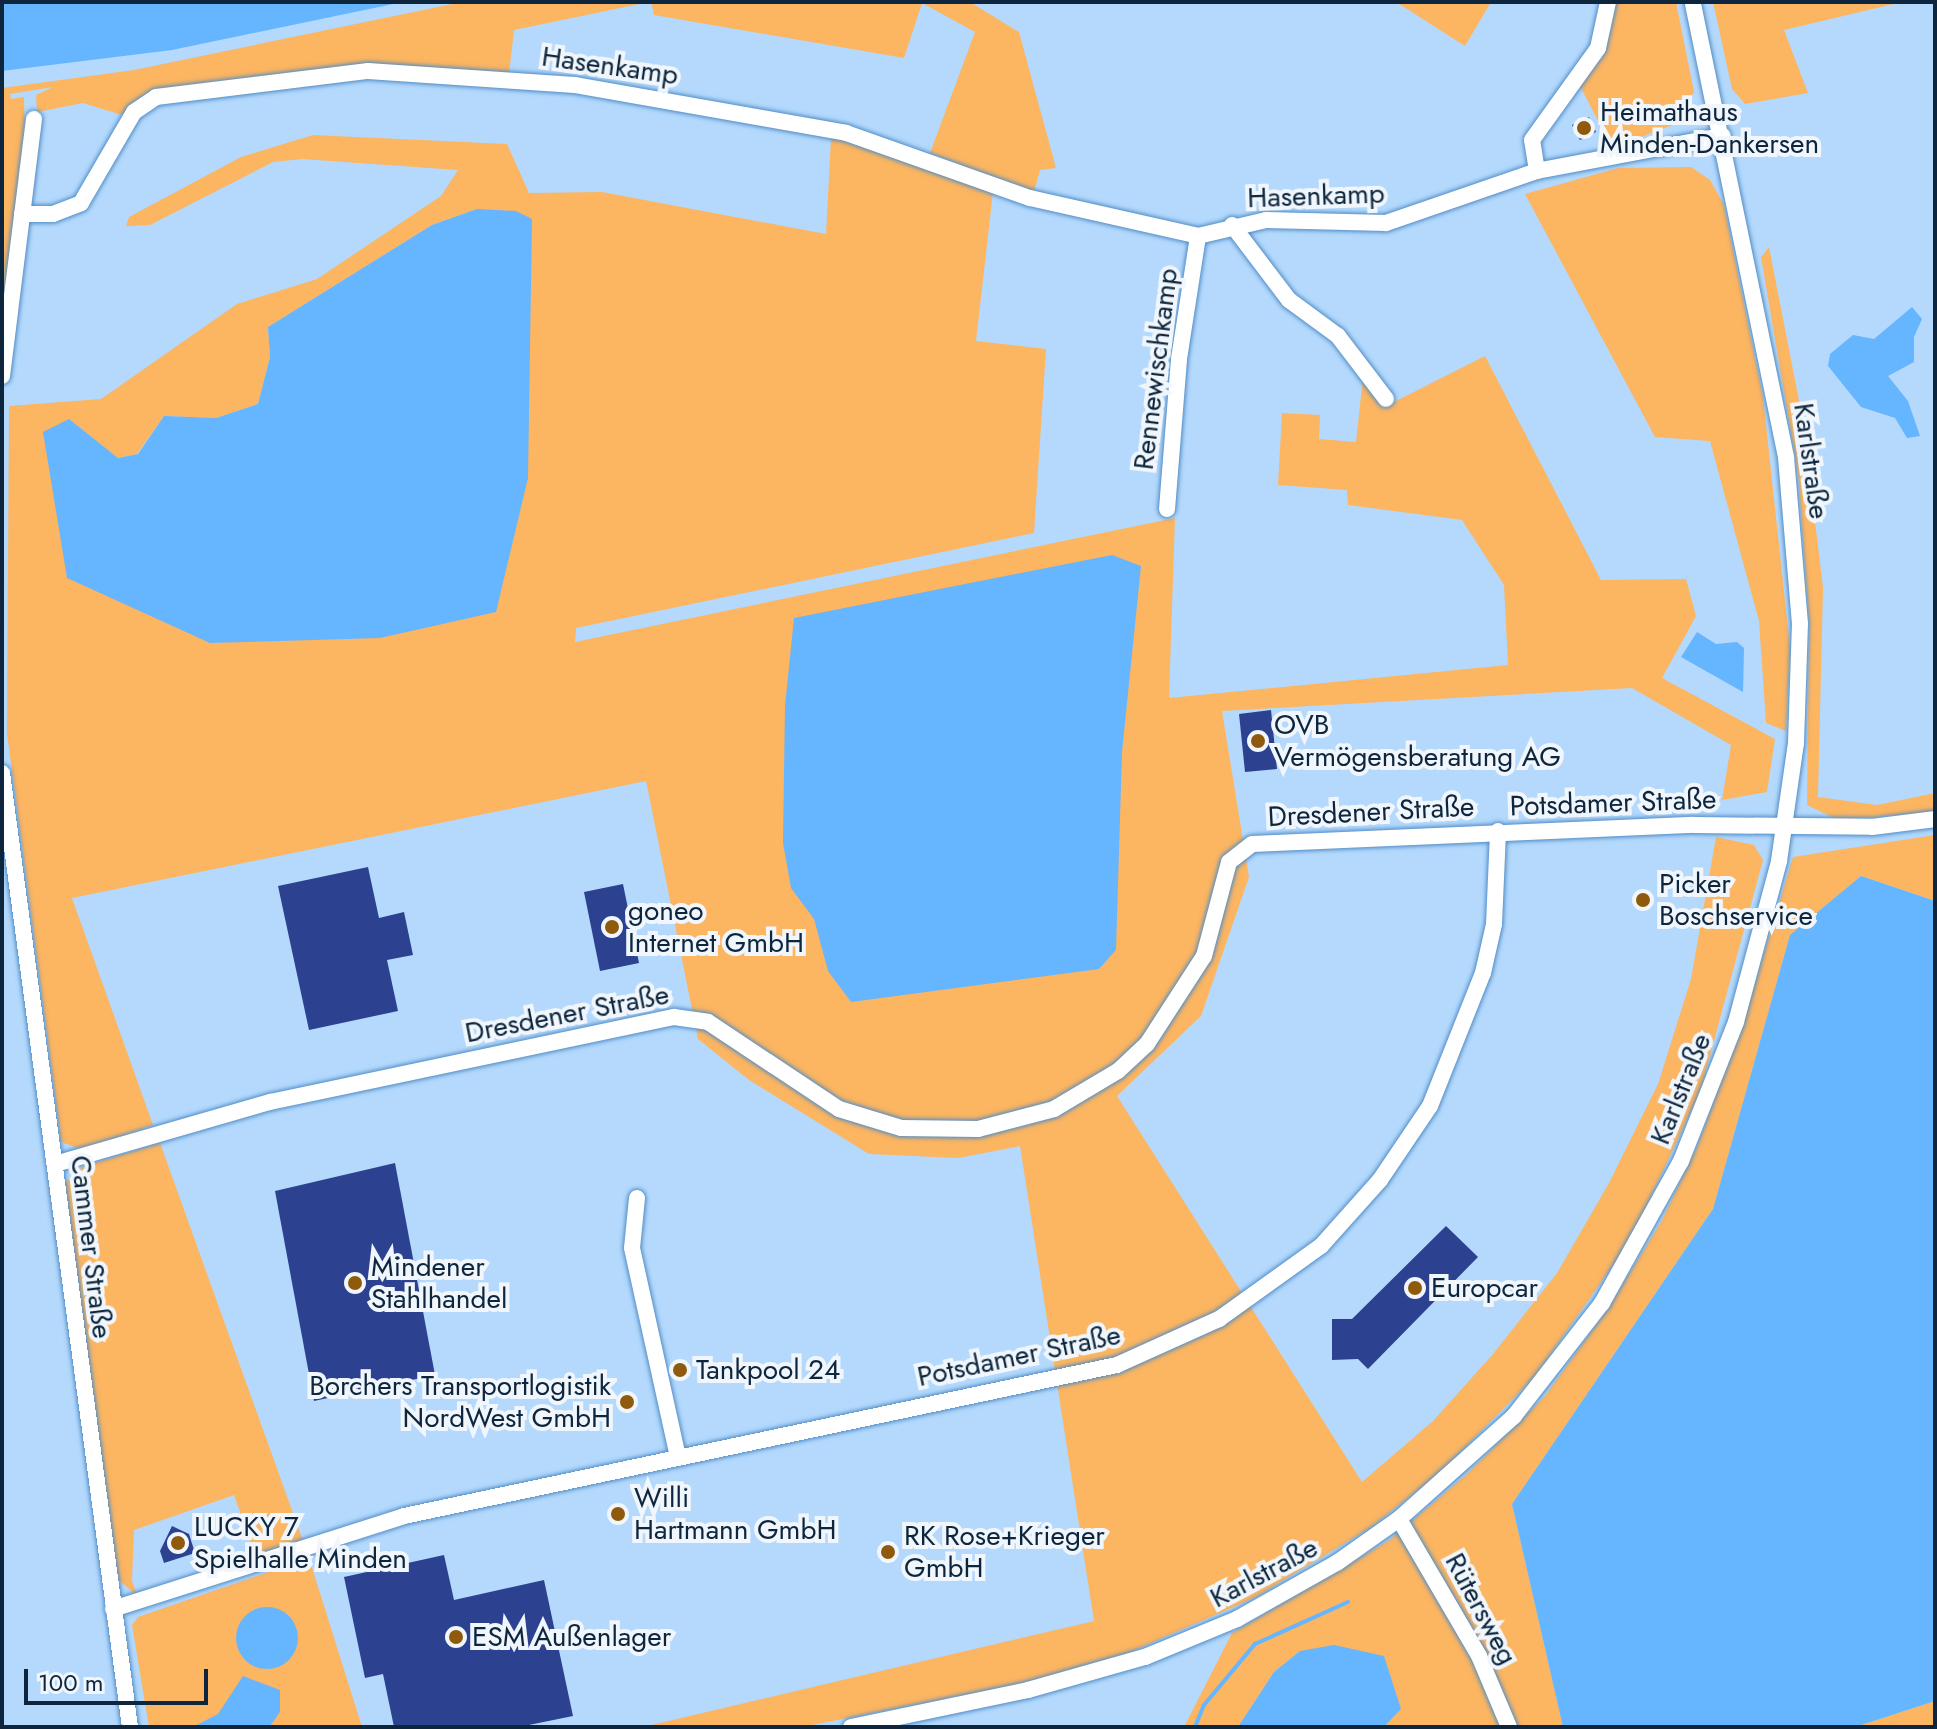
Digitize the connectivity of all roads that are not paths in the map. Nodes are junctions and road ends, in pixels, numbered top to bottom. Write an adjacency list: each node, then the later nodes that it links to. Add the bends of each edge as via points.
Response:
1 (1608, 2): 5 (street, via 1598,48 1532,140)
2 (1693, 2): 4 (street, Karlstraße)
3 (34, 119): 6 (street)
4 (1723, 136): 5 (street, Hasenkamp); 14 (street, Karlstraße, via 1786,457 1796,540 1800,624)
5 (1537, 171): 7 (street, Hasenkamp, via 1386,223 1266,220)
6 (22, 214): 8 (street, Hasenkamp, via 53,214 81,203 134,112 156,97 403,70 575,85 846,133 1030,198); 9 (street)
7 (1232, 225): 8 (street, Hasenkamp); 10 (street, Hasenkamp, via 1289,300 1338,336)
8 (1198, 236): 11 (street, Rennewischkamp, via 1179,359)
9 (2, 376)
10 (1386, 399)
11 (1167, 509)
12 (2, 773): 16 (street, Cammer Straße)
13 (1935, 819): 14 (street, Potsdamer Straße, via 1872,827)
14 (1786, 823): 15 (street, Potsdamer Straße); 19 (street, Karlstraße, via 1736,1022 1681,1161 1646,1230 1602,1303 1514,1416)
15 (1498, 831): 16 (street, Dresdener Straße, via 1275,842 1241,851 1229,862 1204,956 1169,1018 1099,1083 1054,1109 1016,1121 937,1129 866,1119 804,1090 708,1022 674,1017 270,1102); 18 (street, Potsdamer Straße, via 1494,924 1448,1071 1380,1180 1289,1272 1219,1319 1117,1365)
16 (55, 1164): 20 (street, Cammer Straße)
17 (637, 1198): 18 (street, via 632,1248)
18 (678, 1457): 20 (street, Potsdamer Straße, via 404,1516)
19 (1399, 1519): 22 (street, Karlstraße, via 1281,1596 1145,1657 1028,1690); 23 (street, Rütersweg, via 1479,1656)
20 (113, 1609): 21 (street, Cammer Straße)
21 (130, 1727)
22 (851, 1727)
23 (1509, 1727)

